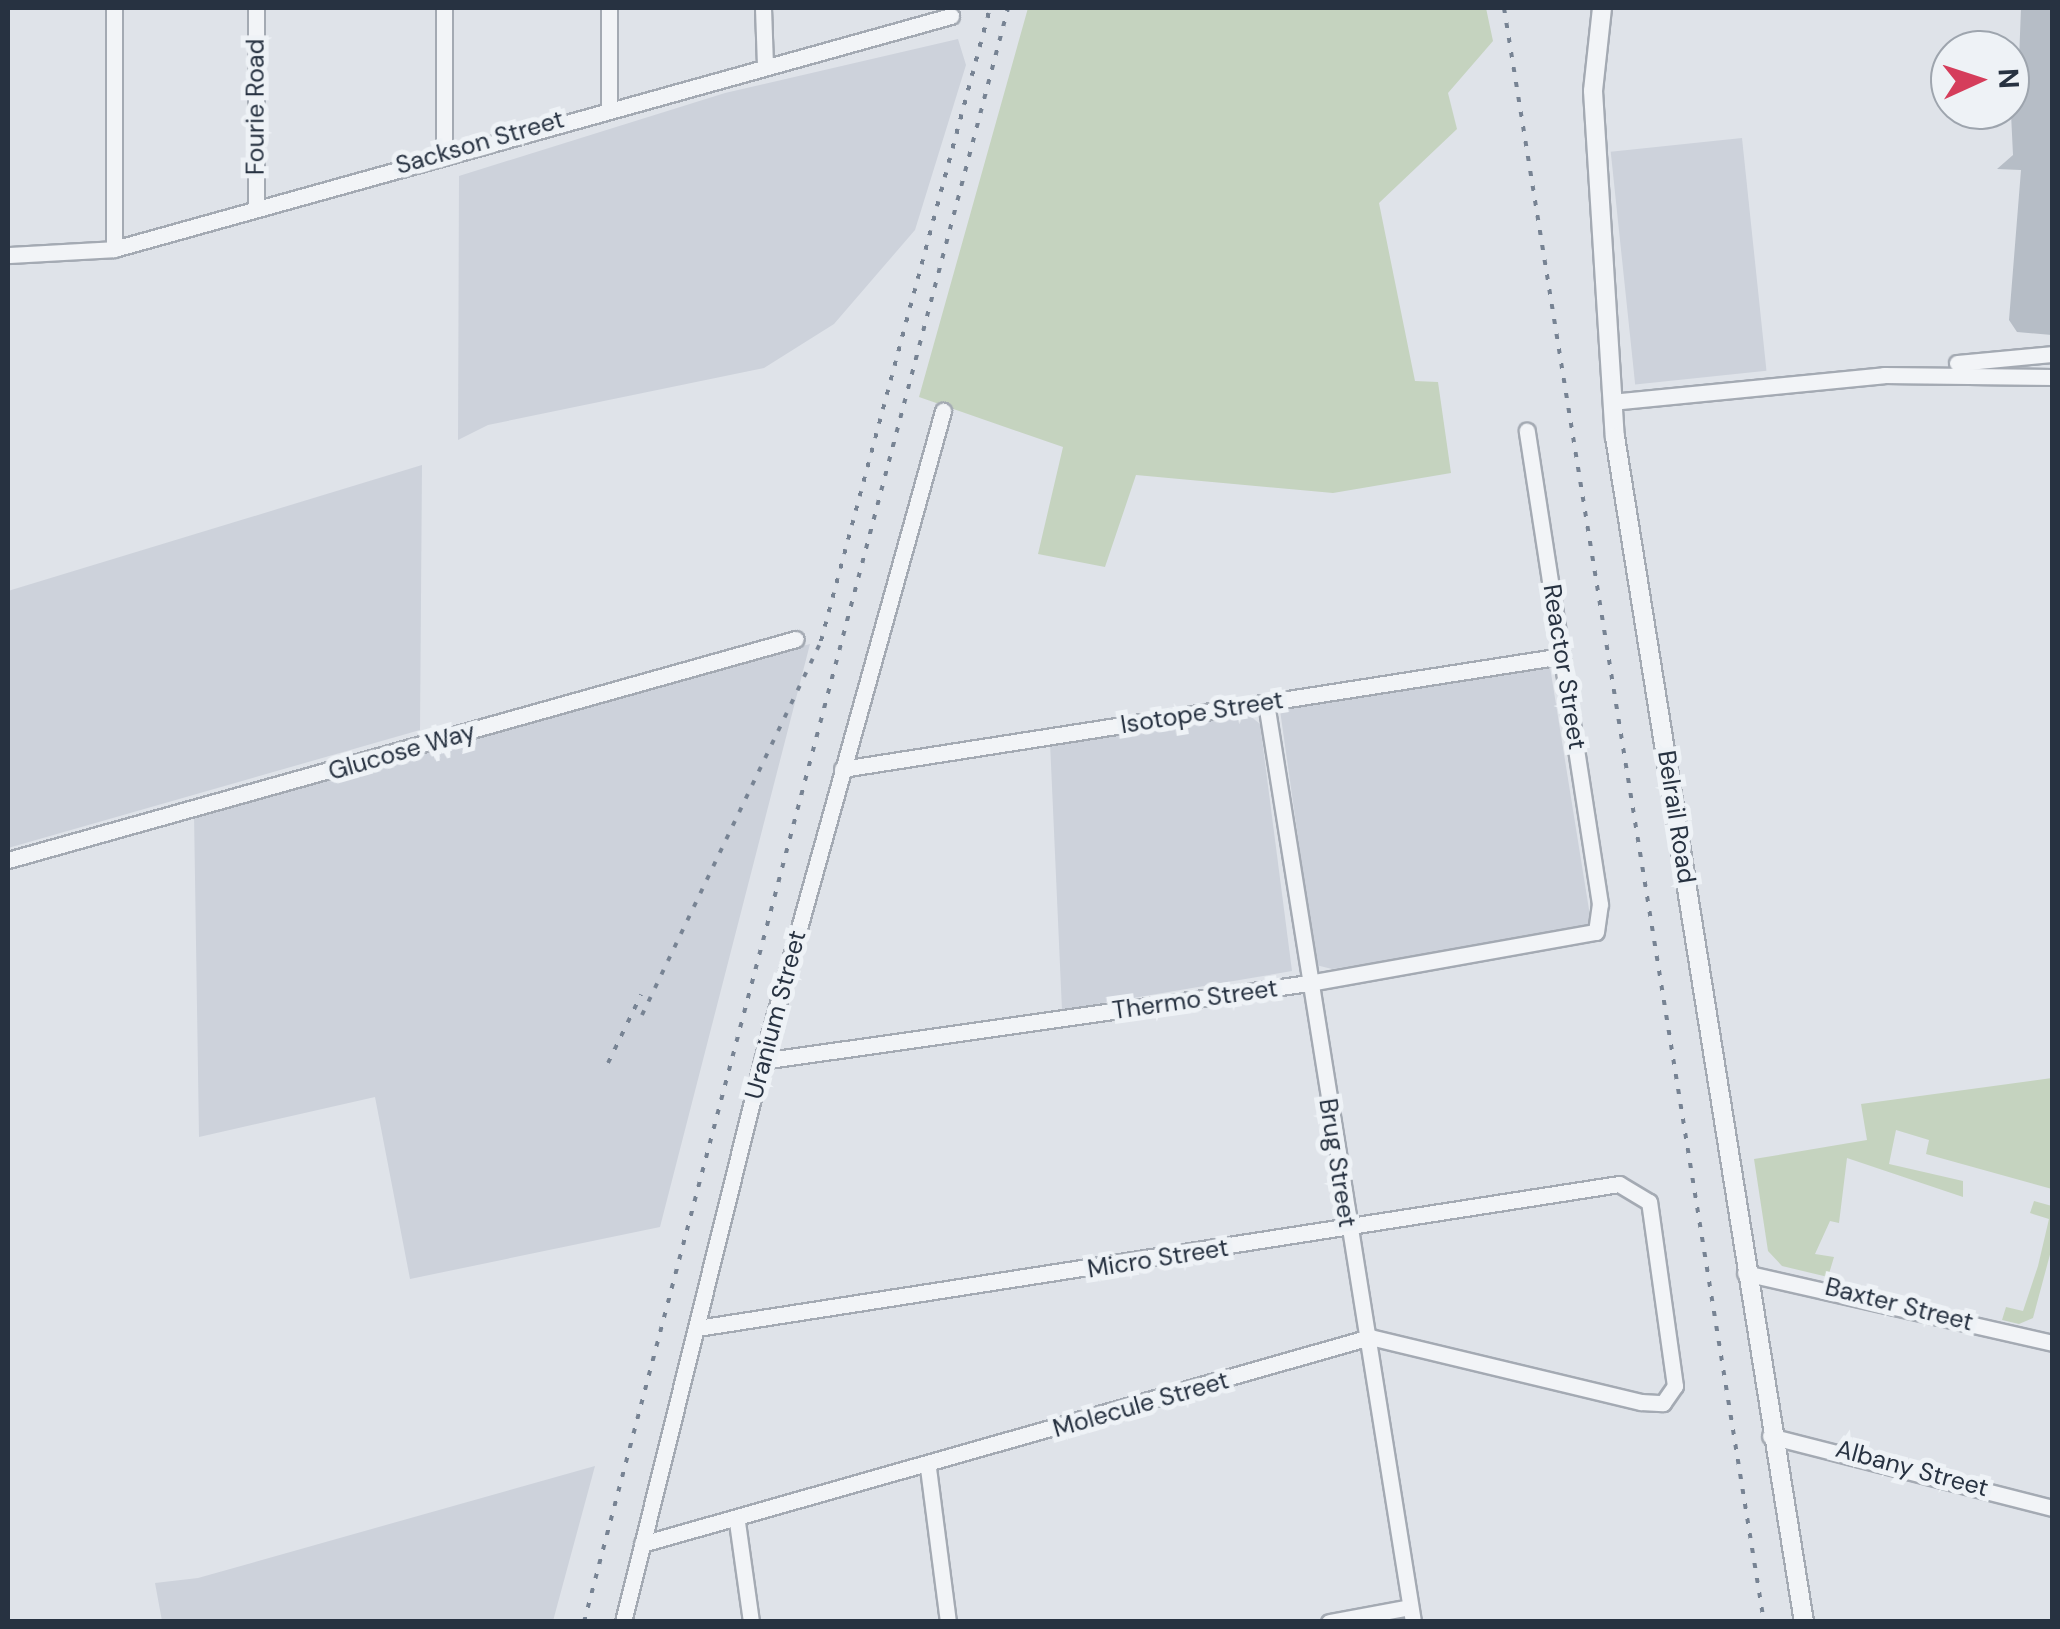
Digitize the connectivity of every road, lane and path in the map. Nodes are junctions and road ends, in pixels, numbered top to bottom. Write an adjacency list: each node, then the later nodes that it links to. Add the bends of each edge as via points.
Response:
1 (114, 8): 13 (street)
2 (256, 8): 12 (street, Fourie Road)
3 (444, 8): 11 (street)
4 (609, 8): 10 (street)
5 (763, 8): 9 (street)
6 (1602, 8): 18 (street, Belrail Road, via 1593,90)
7 (918, 14): 8 (street, Sackson Street); 9 (street, Sackson Street)
8 (951, 16)
9 (765, 64): 10 (street, Sackson Street)
10 (609, 108): 11 (street, Sackson Street)
11 (444, 154): 12 (street, Sackson Street)
12 (256, 206): 13 (street, Sackson Street)
13 (114, 248): 14 (street, Sackson Street)
14 (8, 255)
15 (2052, 354): 16 (street)
16 (1884, 375): 17 (street); 18 (street)
17 (2052, 376)
18 (1610, 402): 30 (street, Belrail Road)
19 (942, 412): 24 (street, Uranium Street)
20 (1527, 430): 22 (street, Reactor Street)
21 (796, 639): 25 (street, Glucose Way)
22 (1562, 656): 23 (street, Isotope Street); 26 (street, Reactor Street)
23 (1266, 703): 24 (street, Isotope Street); 27 (street, Brug Street)
24 (842, 769): 28 (street, Uranium Street)
25 (8, 860)
26 (1600, 904): 27 (street, Thermo Street, via 1596,932 1578,940)
27 (1309, 983): 28 (street, Thermo Street); 29 (street, Brug Street)
28 (762, 1061): 31 (street, Uranium Street)
29 (1348, 1230): 31 (street, Micro Street); 32 (street, Brug Street); 34 (street, Micro Street, via 1619,1184 1649,1202 1675,1377 1663,1402)
30 (1745, 1272): 33 (street, Baxter Street); 35 (street, Belrail Road)
31 (697, 1328): 39 (street, Uranium Street)
32 (1370, 1337): 34 (street, Molecule Street); 36 (street, Molecule Street); 40 (street, Brug Street)
33 (2052, 1343)
34 (1642, 1402)
35 (1770, 1436): 37 (street, Albany Street); 45 (street, Belrail Road)
36 (928, 1468): 38 (street, Molecule Street); 43 (street)
37 (2052, 1508)
38 (738, 1522): 39 (street, Molecule Street); 42 (street)
39 (642, 1544): 41 (street, Uranium Street)
40 (1411, 1614): 44 (street)
41 (623, 1622)
42 (751, 1622)
43 (948, 1622)
44 (1330, 1622)
45 (1804, 1622)

